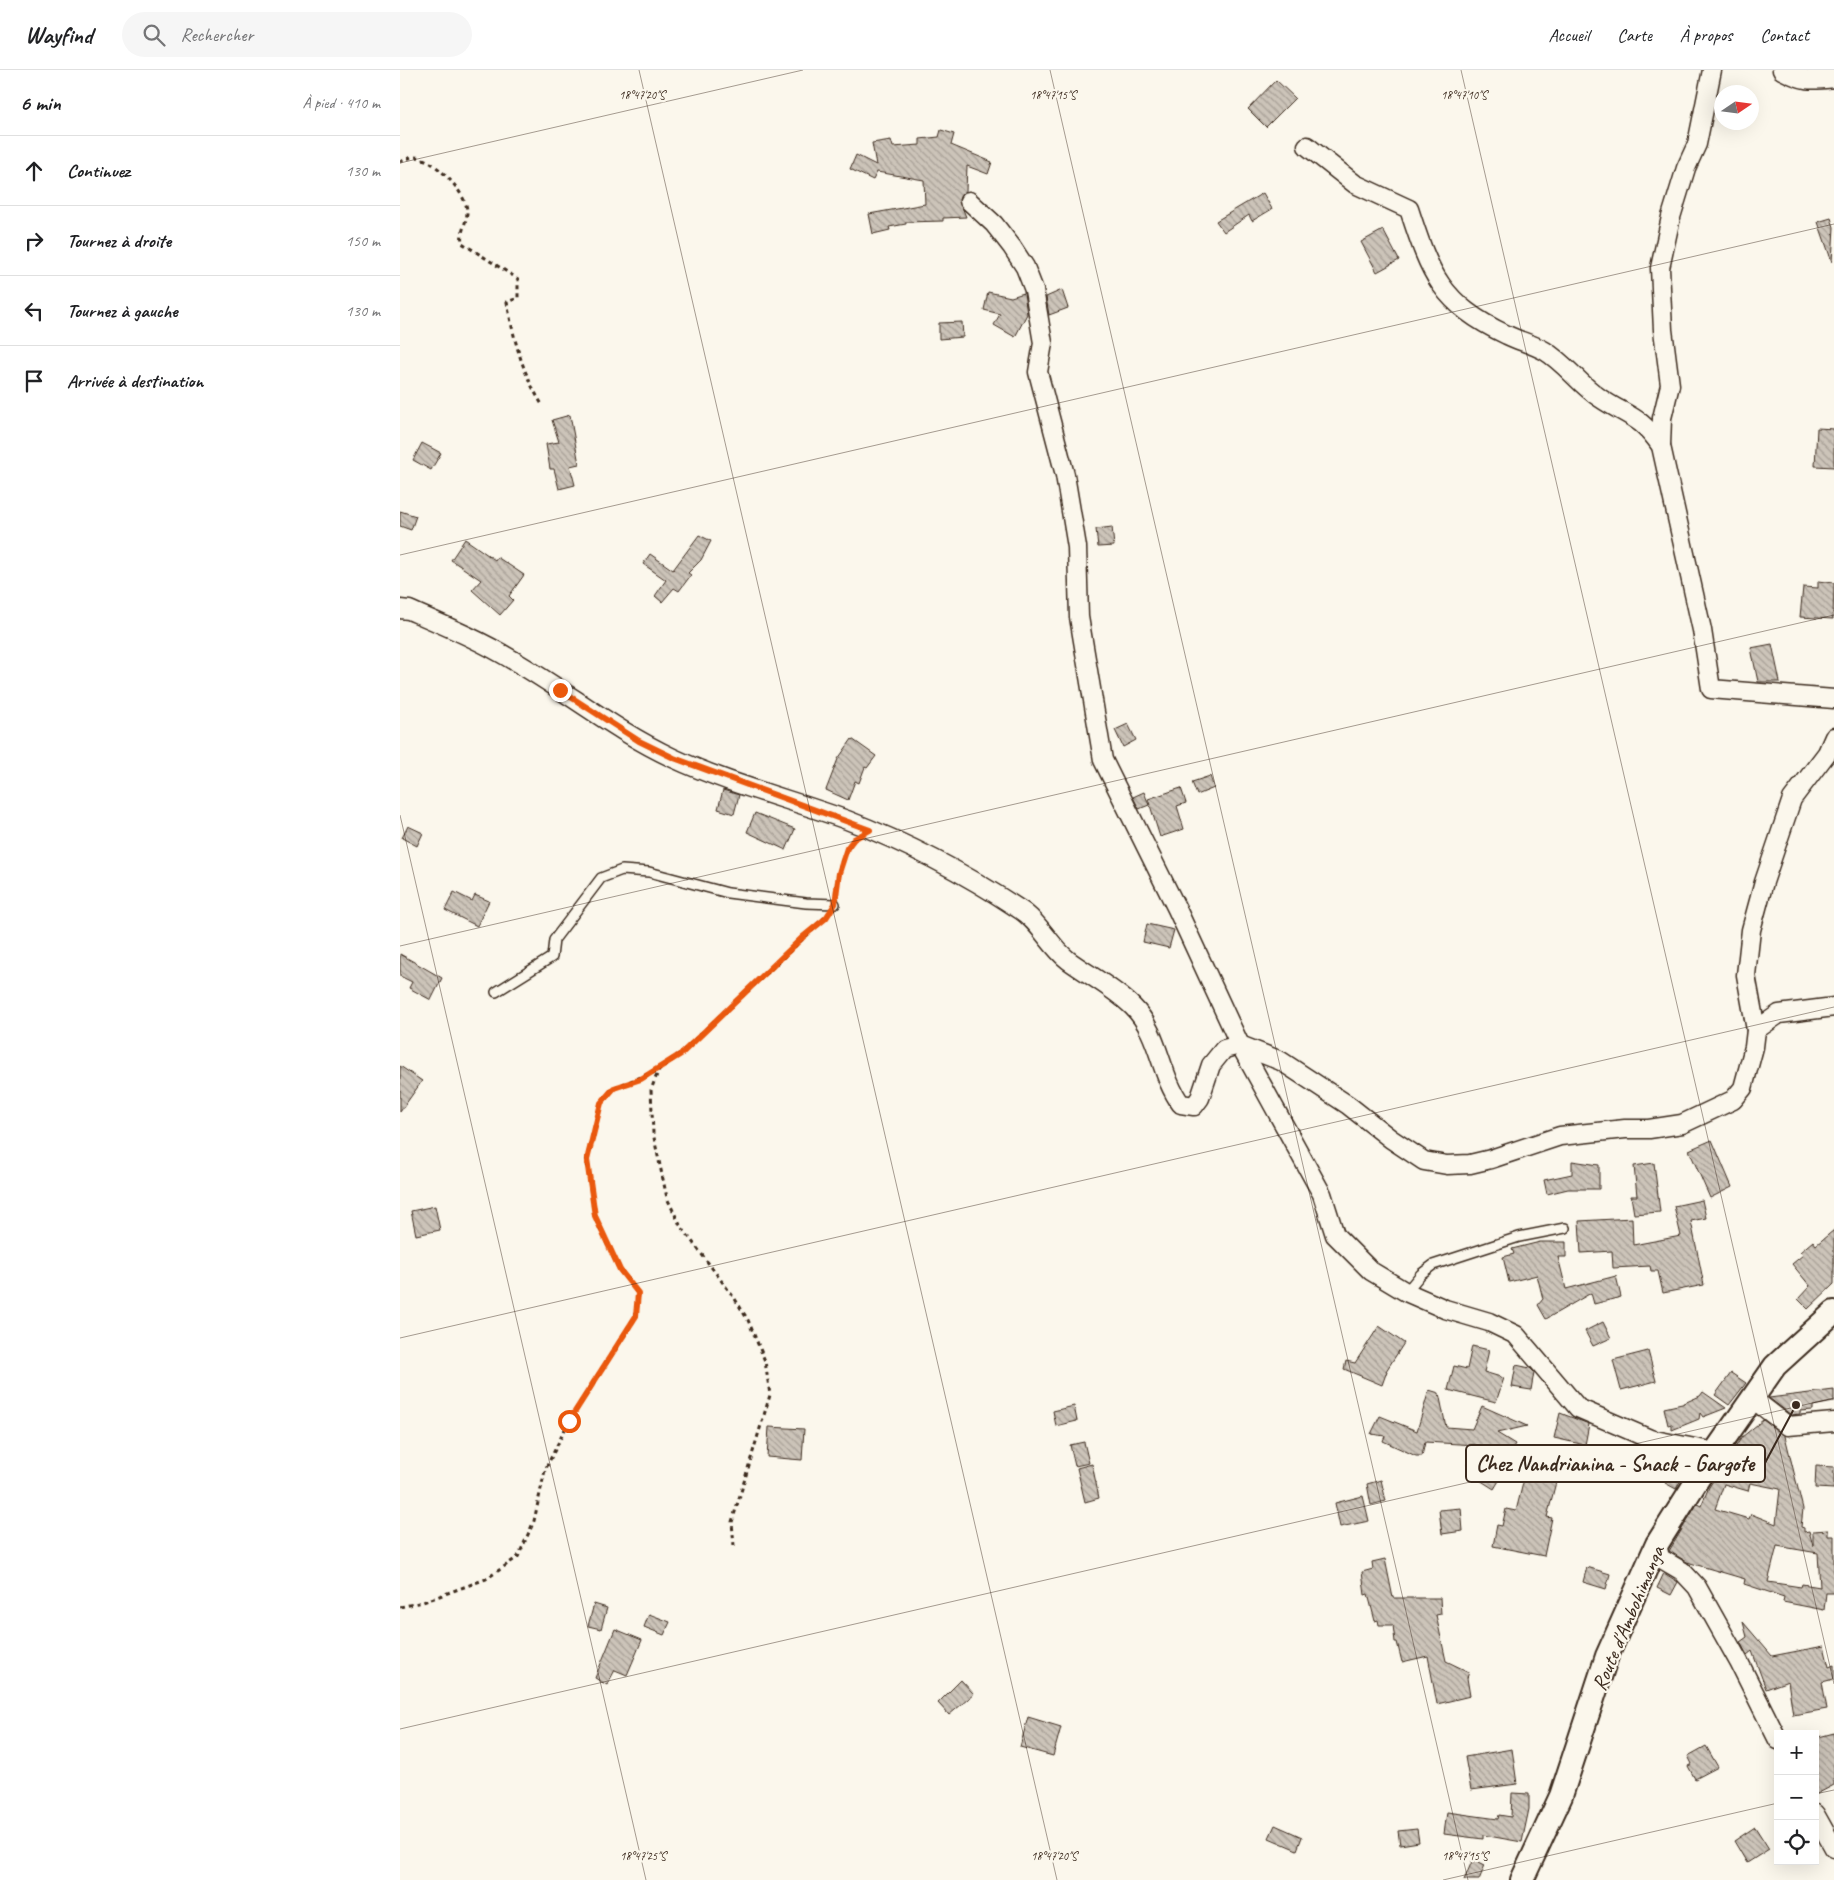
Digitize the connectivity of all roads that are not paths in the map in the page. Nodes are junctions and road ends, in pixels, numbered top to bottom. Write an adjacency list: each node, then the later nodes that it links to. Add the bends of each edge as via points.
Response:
1 (1712, 70): 6 (street, via 1697,144 1670,217 1660,268 1670,386 1662,418)
2 (1782, 70): 3 (street, via 1810,81)
3 (1834, 78)
4 (1307, 146): 6 (street, via 1356,184 1409,209 1425,259 1442,288 1472,316 1545,351 1600,398 1632,415 1650,430)
5 (969, 201): 14 (street, via 994,224 1012,247 1034,290 1043,343 1038,372 1064,475 1077,547 1079,617 1103,760)
6 (1661, 446): 8 (street, via 1702,630 1711,689)
7 (400, 609): 14 (street, via 466,635 516,662 601,718 674,758 870,830 970,879 1023,911 1066,959 1105,984 1134,1008 1152,1032 1161,1064 1181,1104 1194,1106 1211,1065 1224,1049)
8 (1834, 699)
9 (1834, 737): 13 (street, via 1827,753 1792,800 1751,930 1746,975)
10 (835, 904): 11 (lane, via 728,893 649,872 622,870 601,878 554,940 552,957)
11 (496, 992)
12 (1834, 1007): 13 (street, via 1779,1014)
13 (1756, 1030): 14 (street, via 1751,1068 1743,1088 1733,1100 1682,1124 1560,1136 1491,1159 1447,1165 1424,1161 1281,1061)
14 (1240, 1045): 16 (street, via 1318,1186 1335,1235 1371,1271)
15 (1565, 1228): 16 (lane, via 1518,1237 1433,1265)
16 (1406, 1292): 20 (street, via 1516,1335 1578,1408 1650,1439)
17 (1834, 1312): 18 (street, Route d'Ambohimanga, via 1775,1366)
18 (1753, 1399): 19 (street, via 1788,1426); 20 (street, Route d'Ambohimanga)
19 (1834, 1422)
20 (1715, 1452): 21 (street, Route d'Ambohimanga)
21 (1657, 1544): 22 (street, via 1660,1558 1682,1571 1697,1586); 25 (street, Route d'Ambohimanga, via 1607,1656 1561,1796)
22 (1774, 1732)
23 (1818, 1820): 24 (street)
24 (1834, 1848)
25 (1522, 1880)

